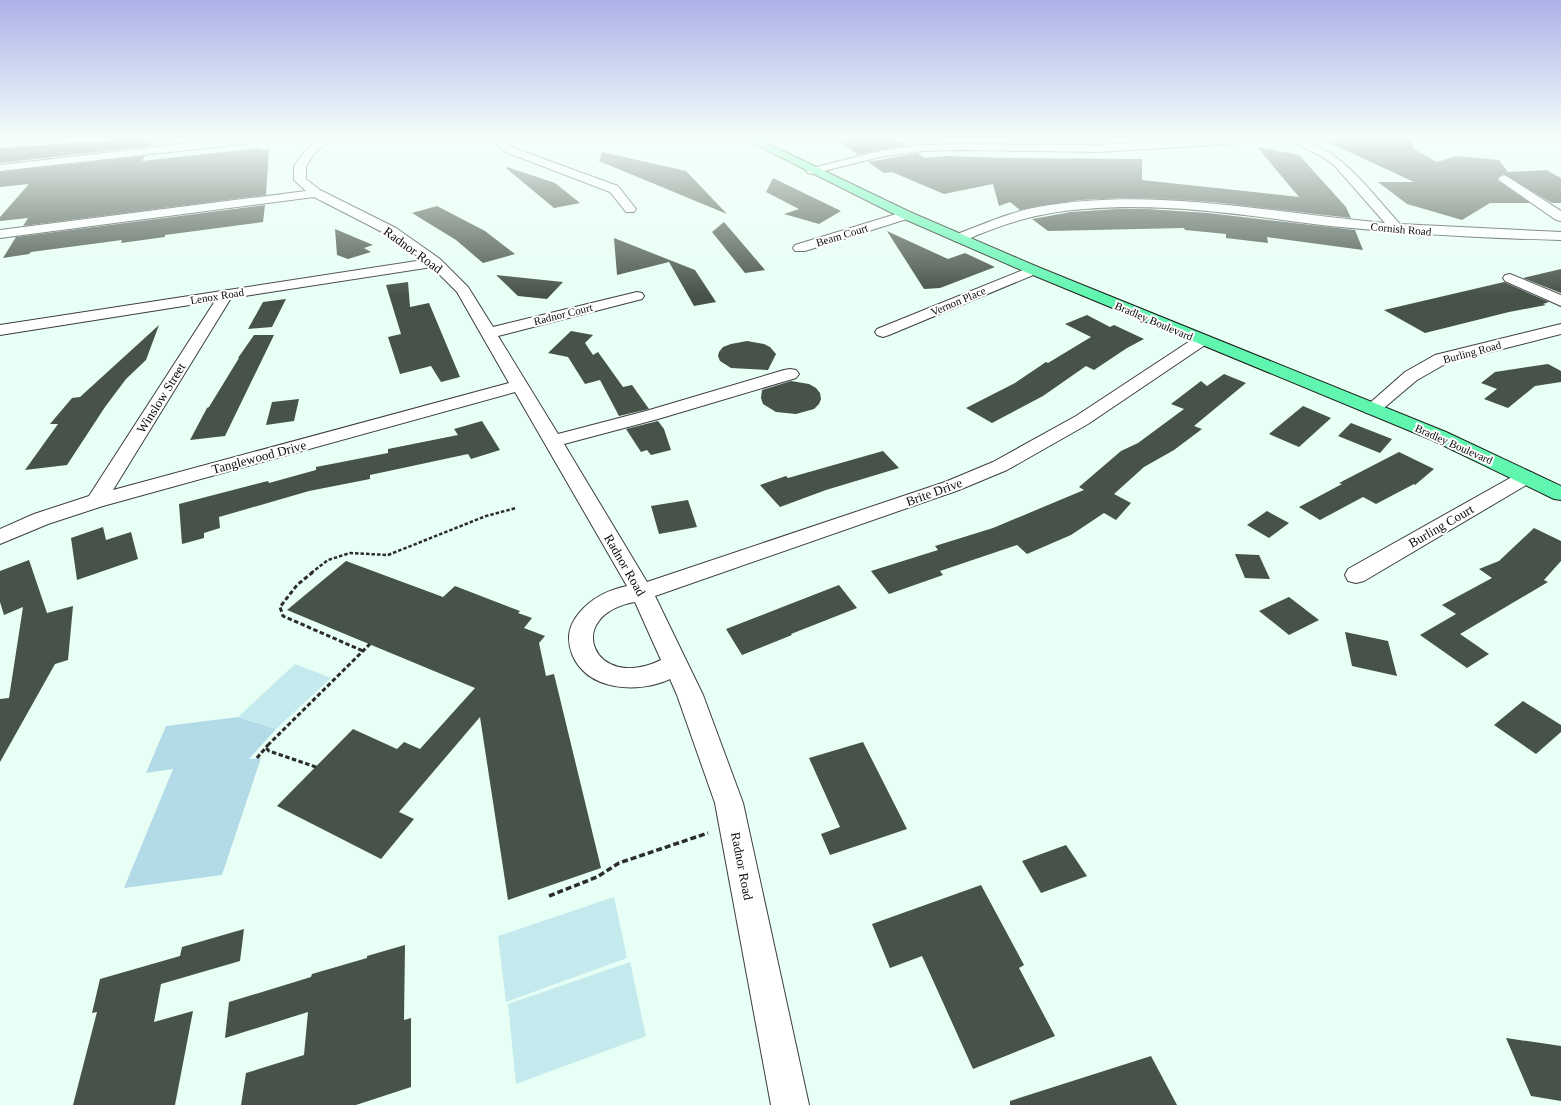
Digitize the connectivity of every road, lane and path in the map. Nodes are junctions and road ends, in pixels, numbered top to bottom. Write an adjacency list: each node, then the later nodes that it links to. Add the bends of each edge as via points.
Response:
1 (616, 192): 6 (street)
2 (856, 192): 7 (main road, Bradley Boulevard)
3 (1364, 192): 9 (street)
4 (1523, 192): 8 (street)
5 (316, 193): 10 (street); 14 (street, Radnor Road, via 391,231)
6 (630, 209)
7 (906, 215): 12 (main road, Bradley Boulevard); 13 (street, Beam Court)
8 (1561, 217)
9 (1397, 229): 11 (street, Cornish Road); 12 (street, Cornish Road, via 1204,206 1133,203 1079,205 1036,212 1006,220)
10 (0, 234)
11 (1561, 236)
12 (959, 238): 15 (main road, Bradley Boulevard)
13 (800, 248)
14 (434, 262): 17 (street, Lenox Road); 23 (street, Radnor Road, via 463,290)
15 (1033, 270): 22 (street, Vernon Place); 24 (main road, Bradley Boulevard)
16 (1510, 278): 19 (street)
17 (226, 295): 21 (street, Lenox Road); 31 (street, Winslow Street)
18 (637, 296): 23 (street, Radnor Court)
19 (1561, 302)
20 (1561, 329): 27 (street, Burling Road, via 1441,359 1411,376)
21 (0, 330)
22 (883, 332)
23 (489, 333): 26 (street, Radnor Road)
24 (1202, 340): 27 (main road, Bradley Boulevard); 35 (street, Brite Drive, via 1082,420 1000,466 952,486)
25 (790, 374): 28 (street, via 652,415)
26 (520, 385): 28 (street, Radnor Road); 31 (street, Tanglewood Drive)
27 (1372, 408): 29 (main road, Bradley Boulevard)
28 (552, 441): 35 (street, Radnor Road)
29 (1526, 477): 30 (main road, Bradley Boulevard); 34 (street, Burling Court)
30 (1561, 494)
31 (96, 501): 33 (street, Tanglewood Drive)
32 (516, 508): 37 (path, via 486,516 388,555 350,553 328,560 297,585 280,607 283,616)
33 (0, 537)
34 (1356, 575)
35 (642, 592): 38 (street, Radnor Road); 38 (street, via 615,598 596,609 583,625 580,643 587,660 603,673 626,678 652,676)
36 (370, 644): 37 (path)
37 (363, 651): 39 (path)
38 (675, 665): 44 (street, Radnor Road, via 690,695 729,803)
39 (268, 745): 40 (path); 41 (path, via 269,751)
40 (257, 758)
41 (316, 767)
42 (708, 832): 43 (path, via 619,863 597,877)
43 (549, 896)
44 (790, 1105)

